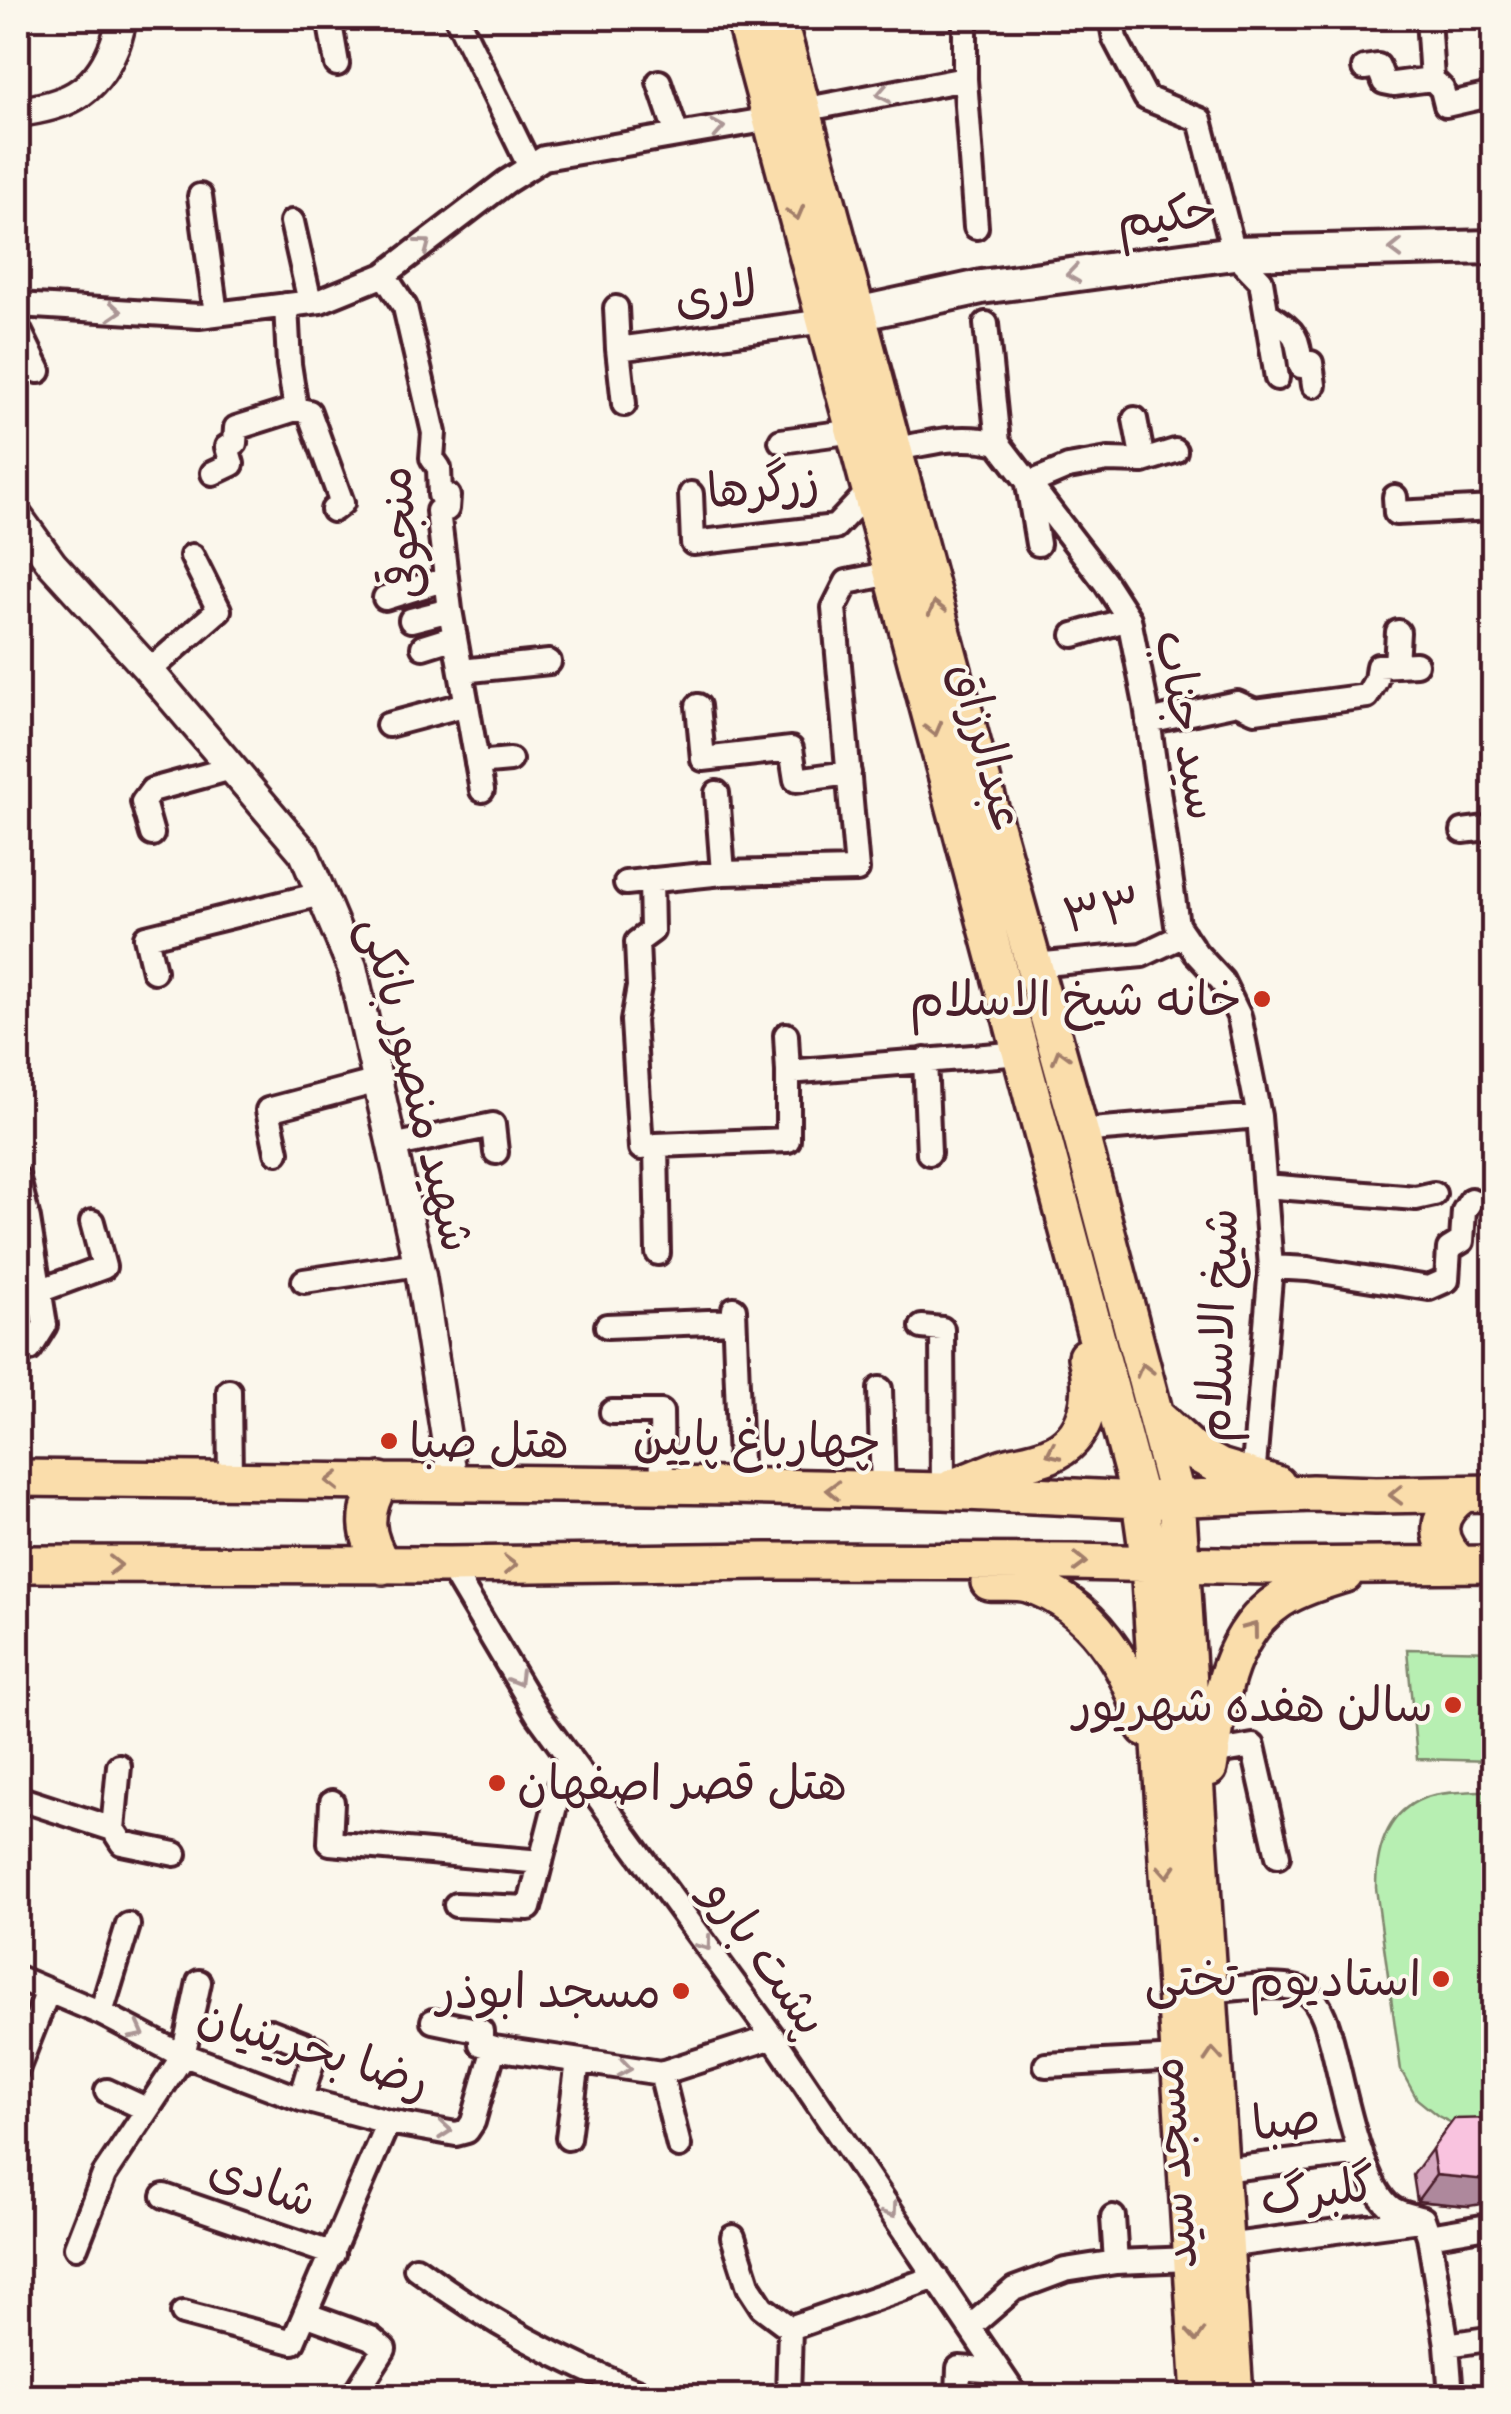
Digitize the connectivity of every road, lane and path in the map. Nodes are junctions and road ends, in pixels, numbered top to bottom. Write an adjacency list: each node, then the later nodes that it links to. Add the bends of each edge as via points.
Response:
1 (123, 18): 15 (street, via 113,49 77,97)
2 (329, 18): 9 (street)
3 (457, 18): 18 (street)
4 (744, 18): 16 (main road, عبدالرزاق)
5 (778, 18): 16 (main road, عبدالرزاق)
6 (965, 18): 11 (street)
7 (1111, 18): 23 (street, via 1146,98 1200,120)
8 (1428, 18): 12 (street)
9 (338, 64)
10 (1364, 68): 12 (street, via 1378,66 1384,82 1394,84)
11 (965, 79): 16 (street, one-way to 16); 21 (street)
12 (1432, 79): 14 (street, via 1446,105)
13 (659, 82): 17 (street)
14 (1494, 94)
15 (18, 112)
16 (786, 115): 17 (street, one-way to 16); 30 (main road, عبدالرزاق)
17 (677, 136): 18 (street, via 544,158)
18 (530, 167): 24 (street, one-way to 18)
19 (200, 196): 29 (street)
20 (292, 222): 25 (street)
21 (976, 228)
22 (1494, 248): 23 (main road, حکیم, one-way to 23)
23 (1234, 253): 28 (street, via 1261,281); 30 (main road, حکیم, one-way to 30, via 981,287)
24 (384, 275): 25 (street); 57 (street, منجوقی, via 405,307 434,434 440,495 448,496 438,511)
25 (298, 303): 29 (street); 38 (street, via 289,364)
26 (18, 305): 29 (street, one-way to 29)
27 (616, 308): 33 (street, لاری)
28 (1267, 313): 35 (street); 36 (street, via 1298,340 1301,366 1311,363)
29 (216, 314)
30 (840, 317): 33 (street, لاری); 40 (main road, عبدالرزاق); 43 (main road, عبدالرزاق)
31 (986, 324): 42 (street)
32 (18, 328): 34 (street)
33 (618, 349): 37 (street, لاری)
34 (39, 370)
35 (1277, 378)
36 (1314, 385)
37 (624, 404)
38 (296, 409): 46 (street, via 236,428 235,444 227,447 232,464); 52 (street, via 309,412 342,502)
39 (1135, 419): 45 (street)
40 (854, 431): 41 (street); 48 (main road, عبدالرزاق)
41 (781, 441)
42 (998, 444): 43 (street, via 949,438); 47 (street, سید جناب)
43 (894, 450): 87 (main road, عبدالرزاق, one-way to 43)
44 (1175, 450): 45 (street)
45 (1143, 460): 47 (street, via 1068,468)
46 (213, 473)
47 (1028, 484): 54 (street); 60 (street, سید جناب)
48 (870, 490): 49 (street, زرگرها, via 835,527 693,544); 56 (main road, عبدالرزاق)
49 (691, 494)
50 (1395, 497): 51 (street, via 1396,513)
51 (1494, 508)
52 (333, 510)
53 (18, 517): 67 (street, شهید منصور بانکی)
54 (1038, 544)
55 (192, 556): 67 (street, via 219,610)
56 (892, 573): 76 (street, via 847,582 834,608 852,719); 91 (main road, عبدالرزاق, one-way to 91)
57 (446, 578): 58 (street); 59 (street, منجوقی)
58 (385, 598)
59 (450, 610): 61 (street); 64 (street, منجوقی)
60 (1129, 619): 63 (street); 71 (street, سید جناب)
61 (411, 620)
62 (1398, 632): 71 (street, via 1406,665 1378,666 1367,696 1255,711 1237,702)
63 (1074, 635)
64 (456, 637): 65 (street); 68 (street, منجوقی)
65 (423, 647)
66 (549, 662): 68 (street)
67 (149, 671): 75 (street, شهید منصور بانکی)
68 (462, 671): 69 (street, منجوقی)
69 (468, 704): 72 (street); 74 (street, منجوقی)
70 (698, 706): 76 (street, via 703,760 791,749 796,780)
71 (1148, 722): 86 (street, سید جناب, via 1177,925)
72 (388, 725)
73 (510, 760): 74 (street)
74 (477, 763): 77 (street, منجوقی)
75 (232, 768): 81 (street, via 152,790 144,802); 85 (street, شهید منصور بانکی, via 304,853)
76 (849, 773): 82 (street, via 858,870)
77 (482, 790)
78 (717, 793): 82 (street)
79 (1494, 827): 80 (street)
80 (1462, 831)
81 (152, 834)
82 (724, 873): 83 (street)
83 (651, 880): 84 (street); 98 (street, via 652,932 637,942 632,1021 640,1148)
84 (626, 883)
85 (321, 894): 88 (street, via 146,937); 94 (street, شهید منصور بانکی, via 352,966)
86 (1184, 935): 87 (street, ۳۳, via 1142,954); 89 (street, سید جناب, via 1222,981)
87 (1034, 964): 97 (main road, عبدالرزاق, one-way to 87)
88 (154, 971)
89 (1242, 1029): 96 (street, شیخ الاسلام)
90 (786, 1034): 93 (street)
91 (1022, 1053): 92 (street); 95 (main road, عبدالرزاق)
92 (925, 1060): 93 (street); 102 (street)
93 (788, 1072): 98 (street, via 788,1140)
94 (378, 1081): 99 (street, شهید منصور بانکی); 100 (street, via 268,1110)
95 (1034, 1096): 129 (main road, one-way to 129, via 1043,1186 1089,1370 1089,1409 1073,1442); 133 (main road, عبدالرزاق)
96 (1259, 1116): 97 (street); 104 (street, شیخ الاسلام)
97 (1080, 1131): 120 (main road, عبدالرزاق, one-way to 97)
98 (656, 1145): 108 (street)
99 (392, 1146): 101 (street, via 494,1126); 110 (street, شهید منصور بانکی)
100 (278, 1152)
101 (496, 1152)
102 (929, 1153)
103 (18, 1180): 109 (street, via 28,1219)
104 (1264, 1186): 105 (street); 111 (street, شیخ الاسلام)
105 (1434, 1194)
106 (1470, 1200): 111 (street, via 1462,1241 1449,1249 1448,1280 1429,1288)
107 (92, 1222): 113 (street, via 104,1267)
108 (658, 1254)
109 (26, 1262): 113 (street)
110 (418, 1264): 112 (street); 125 (street, شهید منصور بانکی)
111 (1270, 1267): 122 (street, شیخ الاسلام)
112 (304, 1281)
113 (39, 1291): 116 (street, via 45,1324 30,1348)
114 (607, 1326): 127 (street, via 734,1315)
115 (922, 1327): 129 (street, via 942,1330)
116 (18, 1352)
117 (880, 1389): 128 (street)
118 (229, 1391): 123 (street)
119 (612, 1412): 126 (street, via 661,1412)
120 (1156, 1417): 122 (main road, via 1197,1454); 132 (main road, عبدالرزاق)
121 (18, 1478): 123 (main road, چهارباغ پایین)
122 (1253, 1478): 131 (main road)
123 (230, 1481): 124 (main road, چهارباغ پایین, one-way to 123)
124 (381, 1481): 125 (main road, چهارباغ پایین); 139 (main road, via 368,1520 370,1544)
125 (453, 1482): 126 (main road, چهارباغ پایین)
126 (662, 1485): 127 (main road, چهارباغ پایین)
127 (741, 1487): 128 (main road, چهارباغ پایین, one-way to 127)
128 (883, 1492): 129 (main road, چهارباغ پایین)
129 (943, 1492): 133 (main road, چهارباغ پایین)
130 (1479, 1493): 131 (main road, چهارباغ پایین, one-way to 131); 137 (main road, via 1448,1505 1442,1517 1449,1553)
131 (1312, 1494): 132 (main road, چهارباغ پایین)
132 (1177, 1498): 133 (main road, چهارباغ پایین); 136 (main road, عبدالرزاق)
133 (1140, 1500): 136 (main road, عبدالرزاق)
134 (766, 1561): 136 (main road, one-way to 136); 140 (main road, one-way to 134); 146 (main road, via 828,1579 1026,1583 1068,1604 1125,1668 1140,1702)
135 (18, 1564): 139 (main road, one-way to 139)
136 (1166, 1564): 138 (main road); 146 (main road, مسجد سید); 147 (main road, مسجد سید)
137 (1478, 1564): 138 (main road)
138 (1375, 1565): 141 (main road, one-way to 138, via 1230,1665 1252,1626 1279,1601)
139 (384, 1566): 140 (main road)
140 (450, 1566): 142 (street, پشت بارو, one-way to 142)
141 (1212, 1753): 147 (main road); 150 (street, via 1253,1746)
142 (568, 1754): 151 (street); 161 (street, پشت بارو, one-way to 161)
143 (119, 1766): 148 (street)
144 (18, 1798): 148 (street)
145 (332, 1802): 151 (street, via 330,1842)
146 (1164, 1808): 164 (main road, مسجد سید, one-way to 164)
147 (1200, 1828): 157 (main road, مسجد سید)
148 (113, 1829): 149 (street, via 122,1843)
149 (176, 1854)
150 (1278, 1856)
151 (541, 1862): 152 (street, via 529,1908)
152 (456, 1905)
153 (128, 1925): 158 (street)
154 (18, 1978): 156 (street, رضا بحرینیان)
155 (199, 1982): 163 (street)
156 (48, 1991): 158 (street, رضا بحرینیان); 167 (street)
157 (1210, 1991): 175 (street, via 1264,1987 1309,1994 1326,2020); 176 (main road, مسجد سید, one-way to 157)
158 (101, 2012): 163 (street, رضا بحرینیان, one-way to 163)
159 (433, 2021): 162 (street, via 481,2031 480,2044)
160 (270, 2031): 170 (street, via 316,2050)
161 (773, 2037): 168 (street, رضا بحرینیان); 188 (street, پشت بارو, one-way to 188)
162 (494, 2048): 165 (street, رضا بحرینیان); 172 (street, رضا بحرینیان, one-way to 162, via 466,2131)
163 (182, 2056): 170 (street, رضا بحرینیان); 171 (street)
164 (1179, 2058): 166 (street); 185 (main road, مسجد سید)
165 (578, 2060): 168 (street, رضا بحرینیان, one-way to 168); 173 (street)
166 (1046, 2064)
167 (18, 2068)
168 (661, 2073): 174 (street)
169 (107, 2092): 171 (street)
170 (302, 2099): 172 (street, رضا بحرینیان)
171 (146, 2109): 183 (street, via 104,2175)
172 (388, 2122): 184 (street)
173 (568, 2138)
174 (679, 2146)
175 (1361, 2154): 176 (street, صبا); 180 (street, via 1376,2191)
176 (1221, 2170): 182 (main road, مسجد سید)
177 (164, 2196): 184 (street, شادی)
178 (1114, 2217): 186 (street)
179 (1494, 2225): 180 (street, گلبرگ)
180 (1426, 2228): 182 (street, گلبرگ); 194 (street)
181 (733, 2238): 192 (street, via 755,2297)
182 (1226, 2246): 203 (main road, مسجد سید)
183 (76, 2247)
184 (333, 2254): 190 (street)
185 (1192, 2259): 186 (street); 202 (main road, مسجد سید, one-way to 202)
186 (1116, 2262): 191 (street, via 1066,2270 1014,2290)
187 (416, 2268): 196 (street)
188 (936, 2276): 191 (street, پشت بارو); 192 (street)
189 (183, 2314): 190 (street, via 293,2342)
190 (305, 2314): 197 (street, via 384,2349)
191 (970, 2327): 195 (street, پشت بارو)
192 (790, 2328): 199 (street)
193 (1494, 2338): 194 (street)
194 (1447, 2345): 204 (street)
195 (999, 2371): 200 (street, via 959,2368); 201 (street, پشت بارو)
196 (602, 2388): 198 (street)
197 (354, 2396)
198 (648, 2396)
199 (788, 2396)
200 (958, 2396)
201 (1016, 2396)
202 (1200, 2396)
203 (1235, 2396)
204 (1451, 2396)

